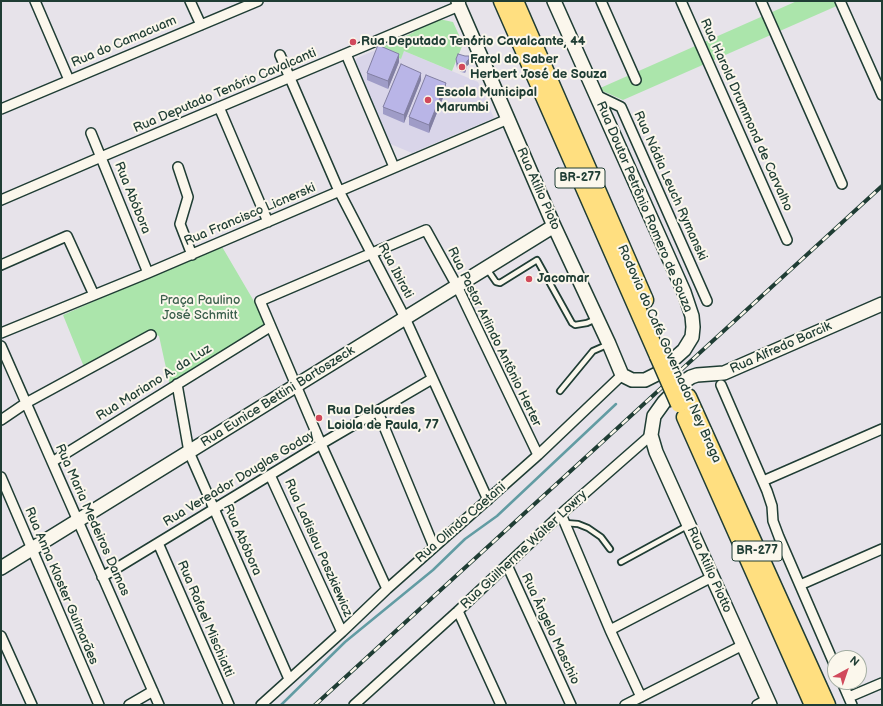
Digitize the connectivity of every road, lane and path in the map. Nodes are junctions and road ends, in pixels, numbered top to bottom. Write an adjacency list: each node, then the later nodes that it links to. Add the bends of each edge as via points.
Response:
1 (35, 1): 18 (street)
2 (190, 1): 13 (street)
3 (258, 1): 13 (street, Rua do Camacuam)
4 (496, 1): 14 (highway)
5 (502, 1): 14 (highway, Rodovia do Café Governador Ney Braga / BR-277)
6 (515, 1): 51 (highway, Rodovia do Café Governador Ney Braga / BR-277)
7 (554, 1): 20 (street, Rua Doutor Petrônio Romero de Souza)
8 (601, 1): 19 (street)
9 (681, 1): 34 (street, Rua Harold Drummond de Carvalho)
10 (761, 1): 29 (street)
11 (840, 1): 21 (street)
12 (459, 4): 15 (street, Rua Deputado Tenório Cavalcanti); 24 (street, Rua Atílio Pioto)
13 (201, 25): 18 (street, Rua do Camacuam)
14 (512, 25): 51 (highway, Rodovia do Café Governador Ney Braga / BR-277)
15 (346, 54): 17 (street, Rua Deputado Tenório Cavalcanti); 28 (street)
16 (280, 55): 17 (street, Rua Ibirati)
17 (290, 77): 22 (street, Rua Deputado Tenório Cavalcanti); 30 (street, Rua Ibirati)
18 (69, 80): 23 (street, Rua do Camacuam)
19 (636, 80)
20 (596, 95): 42 (street, Rua Nádia Leuch Rymanski, via 621,107); 51 (street, Rua Doutor Petrônio Romero de Souza, via 689,304 692,337 684,350)
21 (882, 95)
22 (219, 107): 26 (street, Rua Deputado Tenório Cavalcanti); 32 (street)
23 (1, 108)
24 (508, 119): 28 (street, Rua Francisco Licnerski); 33 (street, Rua Atílio Pioto)
25 (91, 133): 26 (street, Rua Abóbora)
26 (101, 156): 31 (street, Rua Deputado Tenório Cavalcanti); 39 (street, Rua Abóbora)
27 (178, 167): 35 (street, via 188,197 180,224)
28 (394, 167): 30 (street, Rua Francisco Licnerski)
29 (842, 184)
30 (339, 191): 32 (street, Rua Francisco Licnerski); 36 (street, Rua Ibirati)
31 (1, 200)
32 (268, 222): 35 (street, Rua Francisco Licnerski)
33 (554, 226): 38 (street, Rua Eunice Bettini Bartoszeck); 45 (street, Rua Atílio Pioto)
34 (787, 240)
35 (192, 254): 39 (street, Rua Francisco Licnerski)
36 (370, 254): 40 (street, Rua Pastor Arlindo Antônio Herter, via 426,230); 44 (street, Rua Ibirati); 46 (street, via 260,301)
37 (1, 265): 41 (street, via 67,236)
38 (486, 268): 40 (street, Rua Eunice Bettini Bartoszeck); 45 (lane, via 496,282 500,283 537,260 572,323 581,324)
39 (148, 273): 41 (street, Rua Francisco Licnerski)
40 (457, 286): 44 (street, Rua Eunice Bettini Bartoszeck); 66 (street, Rua Pastor Arlindo Antônio Herter)
41 (94, 295): 47 (street, Rua Francisco Licnerski)
42 (707, 301)
43 (882, 304): 58 (street, Rua Alfredo Barcik, via 724,373 691,377)
44 (405, 318): 53 (street, Rua Ibirati); 55 (street, Rua Eunice Bettini Bartoszeck)
45 (597, 318): 49 (street, Rua Atílio Pioto)
46 (270, 327): 54 (street, Rua Mariano A. da Luz); 55 (street)
47 (1, 333)
48 (151, 335): 59 (street)
49 (609, 344): 52 (street, Rua Atílio Pioto); 57 (lane, via 593,351)
50 (1, 346): 59 (street, Rua Maria Medeiros Damas)
51 (664, 356): 52 (street, via 652,377 632,380); 58 (highway, Rodovia do Café Governador Ney Braga / BR-277, bridge)
52 (622, 375): 66 (street, Rua Olindo Caetani)
53 (432, 379): 60 (street, Rua Vereador Douglas Godoy); 72 (street, Rua Ibirati)
54 (177, 384): 65 (street, Rua Abóbora); 67 (street, Rua Mariano A. da Luz)
55 (296, 385): 64 (street); 65 (street, Rua Eunice Bettini Bartoszeck)
56 (721, 385): 70 (street)
57 (560, 390)
58 (682, 396): 63 (street, via 658,408); 113 (highway, Rodovia do Café Governador Ney Braga / BR-277); 114 (highway, Rodovia do Café Governador Ney Braga / BR-277)
59 (26, 404): 61 (street); 67 (street, Rua Maria Medeiros Damas)
60 (378, 412): 64 (street, Rua Vereador Douglas Godoy); 79 (street)
61 (1, 420)
62 (882, 429): 70 (street)
63 (651, 435): 74 (street, Rua Guilherme Walter Lowry); 77 (street, Rua Atilio Piotto, via 656,452)
64 (321, 444): 68 (street, Rua Vereador Douglas Godoy); 89 (street)
65 (189, 452): 73 (street, Rua Abóbora); 75 (street, Rua Eunice Bettini Bartoszeck)
66 (538, 455): 72 (street, Rua Olindo Caetani)
67 (52, 462): 75 (street, Rua Maria Medeiros Damas)
68 (270, 475): 73 (street, Rua Vereador Douglas Godoy); 92 (street, Rua Ladislau Paszkiewicz)
69 (1, 477): 71 (street, Rua Anna Kloster Guimarães)
70 (763, 481): 88 (street, via 770,500 775,528)
71 (4, 491): 82 (street, Rua Anna Kloster Guimarães)
72 (488, 500): 79 (street, Rua Olindo Caetani)
73 (215, 509): 78 (street, Rua Vereador Douglas Godoy); 96 (street, Rua Abóbora)
74 (561, 514): 76 (street); 84 (street, Rua Guilherme Walter Lowry)
75 (77, 521): 82 (street, Rua Eunice Bettini Bartoszeck); 86 (street, Rua Maria Medeiros Damas)
76 (565, 523): 80 (lane, via 588,528 601,537); 91 (street)
77 (689, 525): 83 (lane); 87 (street, Rua Atilio Piotto)
78 (158, 543): 86 (street, Rua Vereador Douglas Godoy); 107 (street, Rua Rafael Mischiatti)
79 (434, 547): 89 (street, Rua Olindo Caetani)
80 (610, 549)
81 (882, 549): 88 (street)
82 (31, 550): 85 (street, Rua Eunice Bettini Bartoszeck); 104 (street, Rua Anna Kloster Guimarães)
83 (621, 562)
84 (506, 565): 90 (street, Rua Guilherme Walter Lowry); 111 (street, Rua Ângelo Maschio)
85 (1, 568)
86 (102, 577): 99 (street, Rua Maria Medeiros Damas)
87 (712, 577): 91 (street); 94 (street, Rua Atilio Piotto)
88 (800, 585): 95 (street)
89 (386, 589): 92 (street, Rua Olindo Caetani)
90 (458, 611): 109 (street, Rua Guilherme Walter Lowry); 110 (street)
91 (610, 630): 100 (street)
92 (342, 632): 96 (street, Rua Olindo Caetani)
93 (1, 636): 103 (street)
94 (743, 645): 100 (street); 102 (street, Rua Atilio Piotto)
95 (828, 650)
96 (289, 679): 108 (street, Rua Olindo Caetani)
97 (882, 682): 101 (street)
98 (846, 690): 101 (street)
99 (153, 691): 105 (street); 106 (street, Rua Maria Medeiros Damas)
100 (641, 697): 112 (street)
101 (851, 701)
102 (765, 703)
103 (32, 705)
104 (99, 705)
105 (129, 705)
106 (159, 705)
107 (229, 705)
108 (261, 705)
109 (354, 705)
110 (501, 705)
111 (571, 705)
112 (625, 705)
113 (813, 705)
114 (827, 705)

